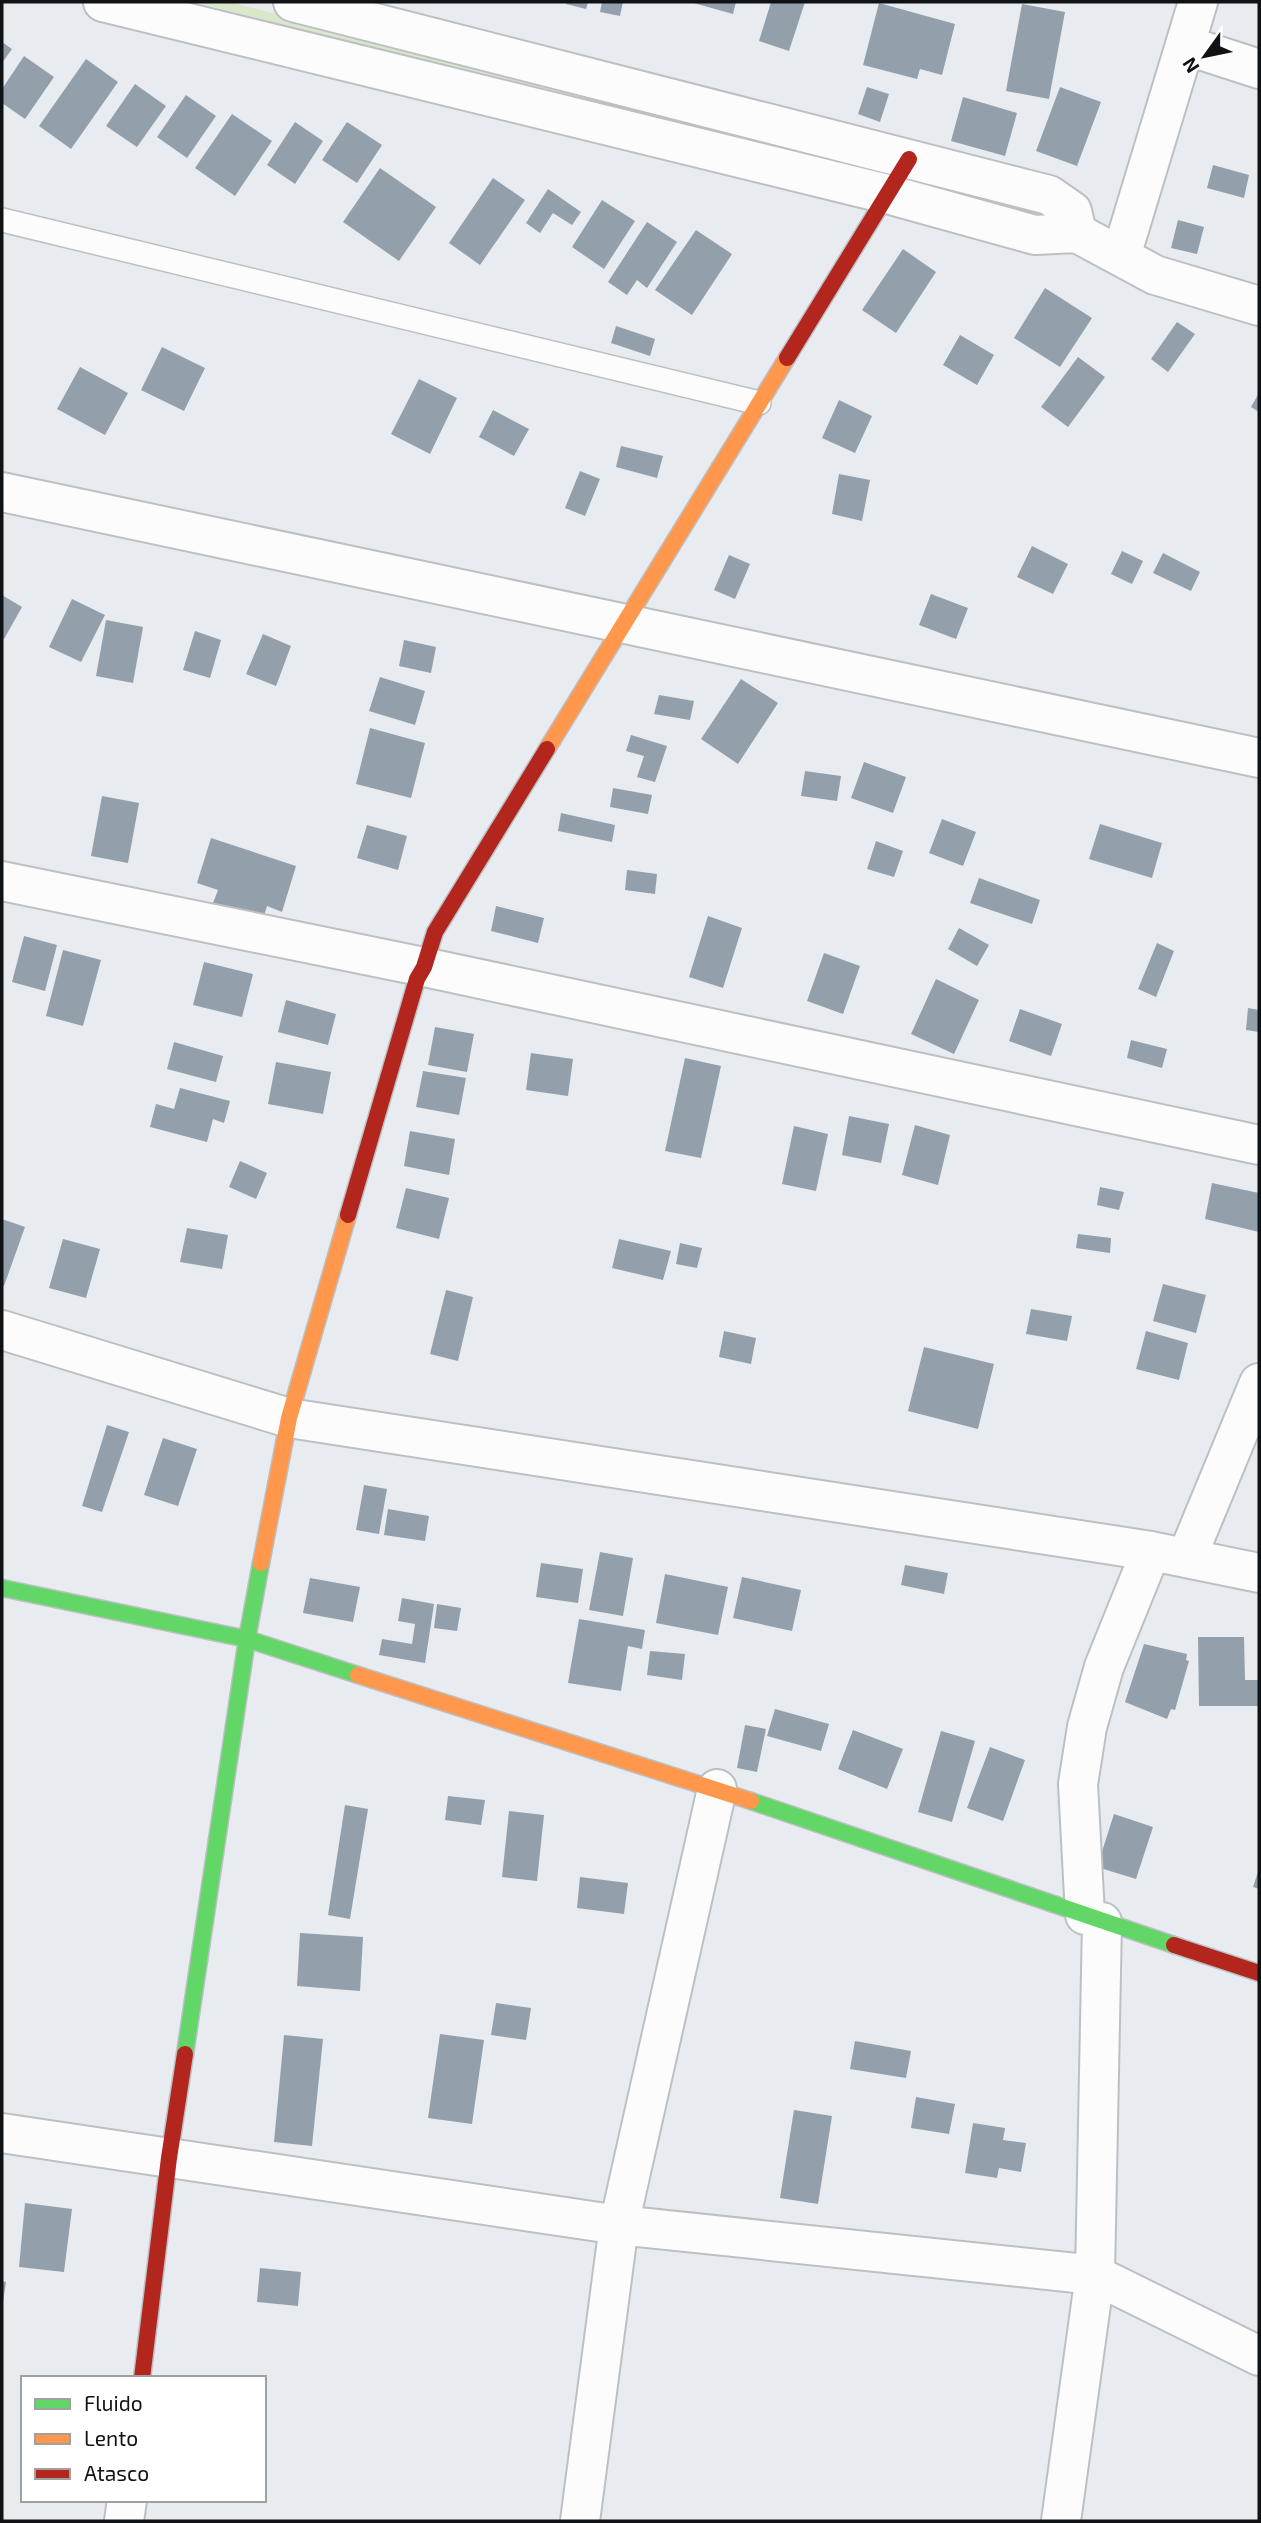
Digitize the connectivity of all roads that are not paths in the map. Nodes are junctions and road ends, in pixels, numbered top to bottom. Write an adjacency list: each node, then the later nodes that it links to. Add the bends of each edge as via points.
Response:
1 (103, 2): 7 (street)
2 (293, 2): 6 (street)
3 (1198, 2): 4 (street)
4 (1185, 45): 5 (street); 10 (street)
5 (1259, 69)
6 (909, 159): 7 (street); 9 (street, via 1049,195 1072,211)
7 (887, 194): 9 (street, via 1035,235); 12 (street)
8 (2, 219): 12 (lane)
9 (1077, 233): 10 (street)
10 (1121, 256): 11 (street, via 1155,275)
11 (1259, 306)
12 (759, 403): 14 (street)
13 (2, 492): 14 (street)
14 (623, 625): 15 (street); 17 (street, via 435,932)
15 (1259, 758)
16 (2, 881): 17 (street)
17 (424, 967): 18 (street); 21 (street)
18 (1259, 1145)
19 (2, 1330): 21 (street)
20 (1259, 1383): 22 (street)
21 (289, 1418): 22 (street); 25 (street)
22 (1169, 1554): 23 (street); 27 (street, via 1104,1667 1087,1727 1078,1784)
23 (1259, 1573)
24 (2, 1588): 25 (street)
25 (247, 1639): 26 (street); 30 (street)
26 (717, 1789): 27 (street); 31 (street)
27 (1093, 1919): 28 (street); 32 (street)
28 (1259, 1973)
29 (2, 2133): 30 (street)
30 (169, 2158): 31 (street); 34 (street)
31 (619, 2225): 32 (street); 37 (street)
32 (1095, 2275): 33 (street); 38 (street)
33 (1259, 2356)
34 (142, 2376)
35 (127, 2502): 36 (street)
36 (124, 2521)
37 (580, 2521)
38 (1061, 2521)

